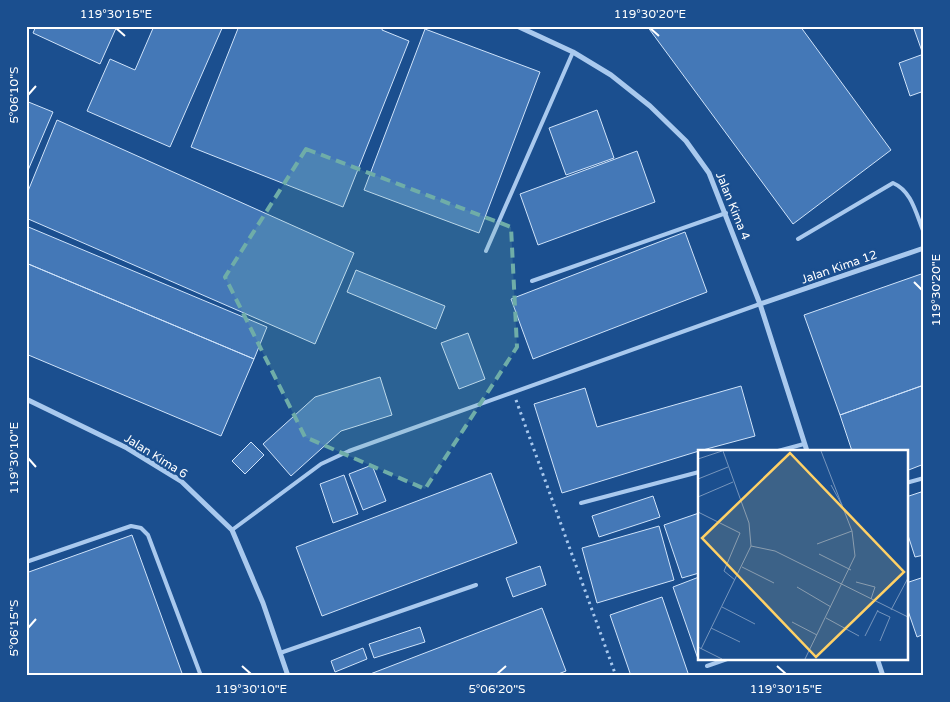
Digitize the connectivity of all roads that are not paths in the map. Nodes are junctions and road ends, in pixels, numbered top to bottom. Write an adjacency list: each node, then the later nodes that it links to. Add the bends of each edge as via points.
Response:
1 (517, 26): 2 (street, Jalan Kima 4)
2 (573, 52): 3 (street, Jalan Kima 4, via 619,81 686,141 709,173); 7 (lane)
3 (726, 212): 8 (lane); 9 (street, Jalan Kima 4)
4 (924, 233): 5 (lane, via 908,194 892,182)
5 (798, 240)
6 (924, 248): 9 (street, Jalan Kima 12)
7 (486, 251)
8 (532, 281)
9 (760, 304): 11 (street, Jalan Kima 4); 18 (lane, via 349,451 321,464)
10 (26, 399): 18 (street, Jalan Kima 6, via 127,448 181,481)
11 (804, 444): 12 (lane); 13 (street, Jalan Kima 4)
12 (782, 450)
13 (806, 450)
14 (698, 472): 17 (lane)
15 (924, 478): 16 (lane)
16 (908, 482)
17 (582, 503)
18 (232, 530): 21 (street, Jalan Kima 6)
19 (26, 562): 25 (lane, via 131,526 141,528 148,535)
20 (476, 585): 21 (lane)
21 (280, 653): 26 (street, Jalan Kima 6)
22 (724, 660): 24 (lane)
23 (878, 660): 27 (street)
24 (707, 666)
25 (201, 676)
26 (288, 676)
27 (883, 676)

